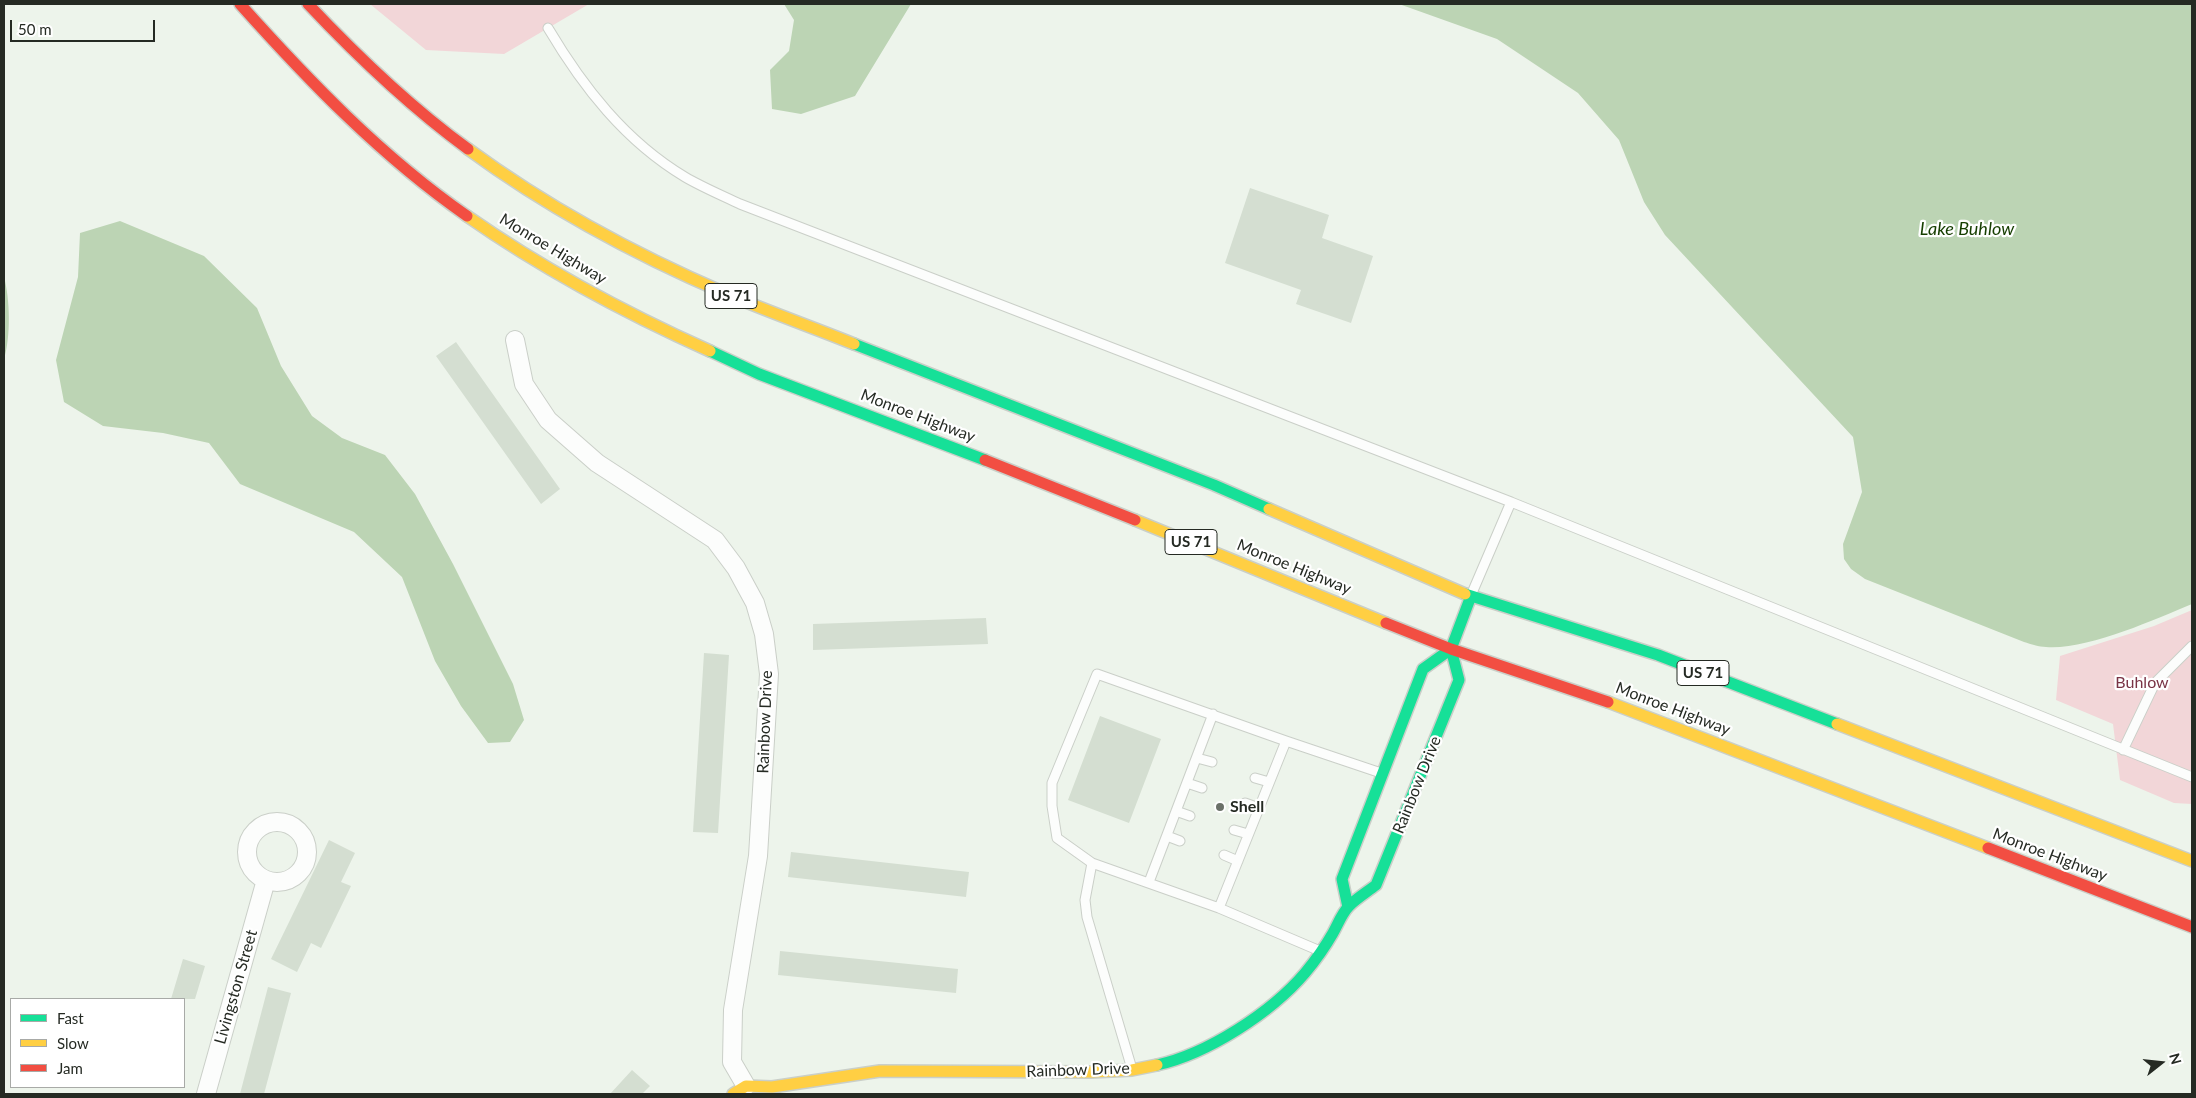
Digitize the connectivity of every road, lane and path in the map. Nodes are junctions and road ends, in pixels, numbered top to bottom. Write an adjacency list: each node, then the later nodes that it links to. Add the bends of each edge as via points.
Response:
1 (240, 4): 8 (main road, Monroe Highway / US 71, via 346,116 446,201 505,242 635,316 759,374 1018,472)
2 (308, 4): 6 (main road, US 71, via 384,80 437,126 544,200 648,258 727,294 1214,485)
3 (548, 28): 5 (lane, via 565,57 620,126 651,154 685,177 740,204)
4 (515, 340): 41 (street, Rainbow Drive, via 524,384 548,420 597,463 715,540 736,568 754,603 764,634 769,674 758,856 732,1010 732,1062)
5 (1511, 502): 6 (lane); 11 (lane)
6 (1471, 596): 8 (main road); 32 (main road, US 71, via 1658,655)
7 (2192, 646): 11 (lane, via 2156,683)
8 (1451, 649): 15 (main road, via 1423,670); 36 (main road, Rainbow Drive, via 1459,680 1376,884); 38 (main road, Monroe Highway / US 71, via 1583,692)
9 (1213, 714): 10 (lane); 12 (lane); 33 (lane, via 1097,674 1052,783 1057,838)
10 (1286, 741): 15 (lane); 19 (lane)
11 (2123, 750): 16 (lane)
12 (1197, 758): 13 (lane); 20 (lane)
13 (1212, 762)
14 (2192, 769): 16 (lane)
15 (1384, 773): 36 (main road, via 1342,879)
16 (2183, 773): 17 (lane)
17 (2192, 777)
18 (1255, 778): 19 (lane)
19 (1269, 782): 23 (lane)
20 (1187, 783): 21 (lane); 24 (lane)
21 (1202, 788)
22 (1245, 803): 23 (lane)
23 (1259, 808): 27 (lane)
24 (1176, 811): 25 (lane); 28 (lane)
25 (1190, 816)
26 (1234, 830): 27 (lane)
27 (1248, 834): 31 (lane)
28 (1167, 836): 29 (lane); 35 (lane)
29 (1180, 840)
30 (1224, 855): 31 (lane)
31 (1238, 860): 37 (lane)
32 (2192, 861)
33 (1092, 863): 35 (lane); 40 (lane, via 1085,900 1087,916)
34 (266, 880): 42 (street, Livingston Street)
35 (1149, 882): 37 (lane)
36 (1348, 907): 39 (main road, Rainbow Drive)
37 (1219, 908): 39 (lane)
38 (2192, 927)
39 (1321, 952): 40 (main road, Rainbow Drive, via 1304,974 1242,1026 1211,1045 1174,1061)
40 (1132, 1070): 41 (main road, Rainbow Drive, via 880,1071)
41 (740, 1090)
42 (206, 1094)

